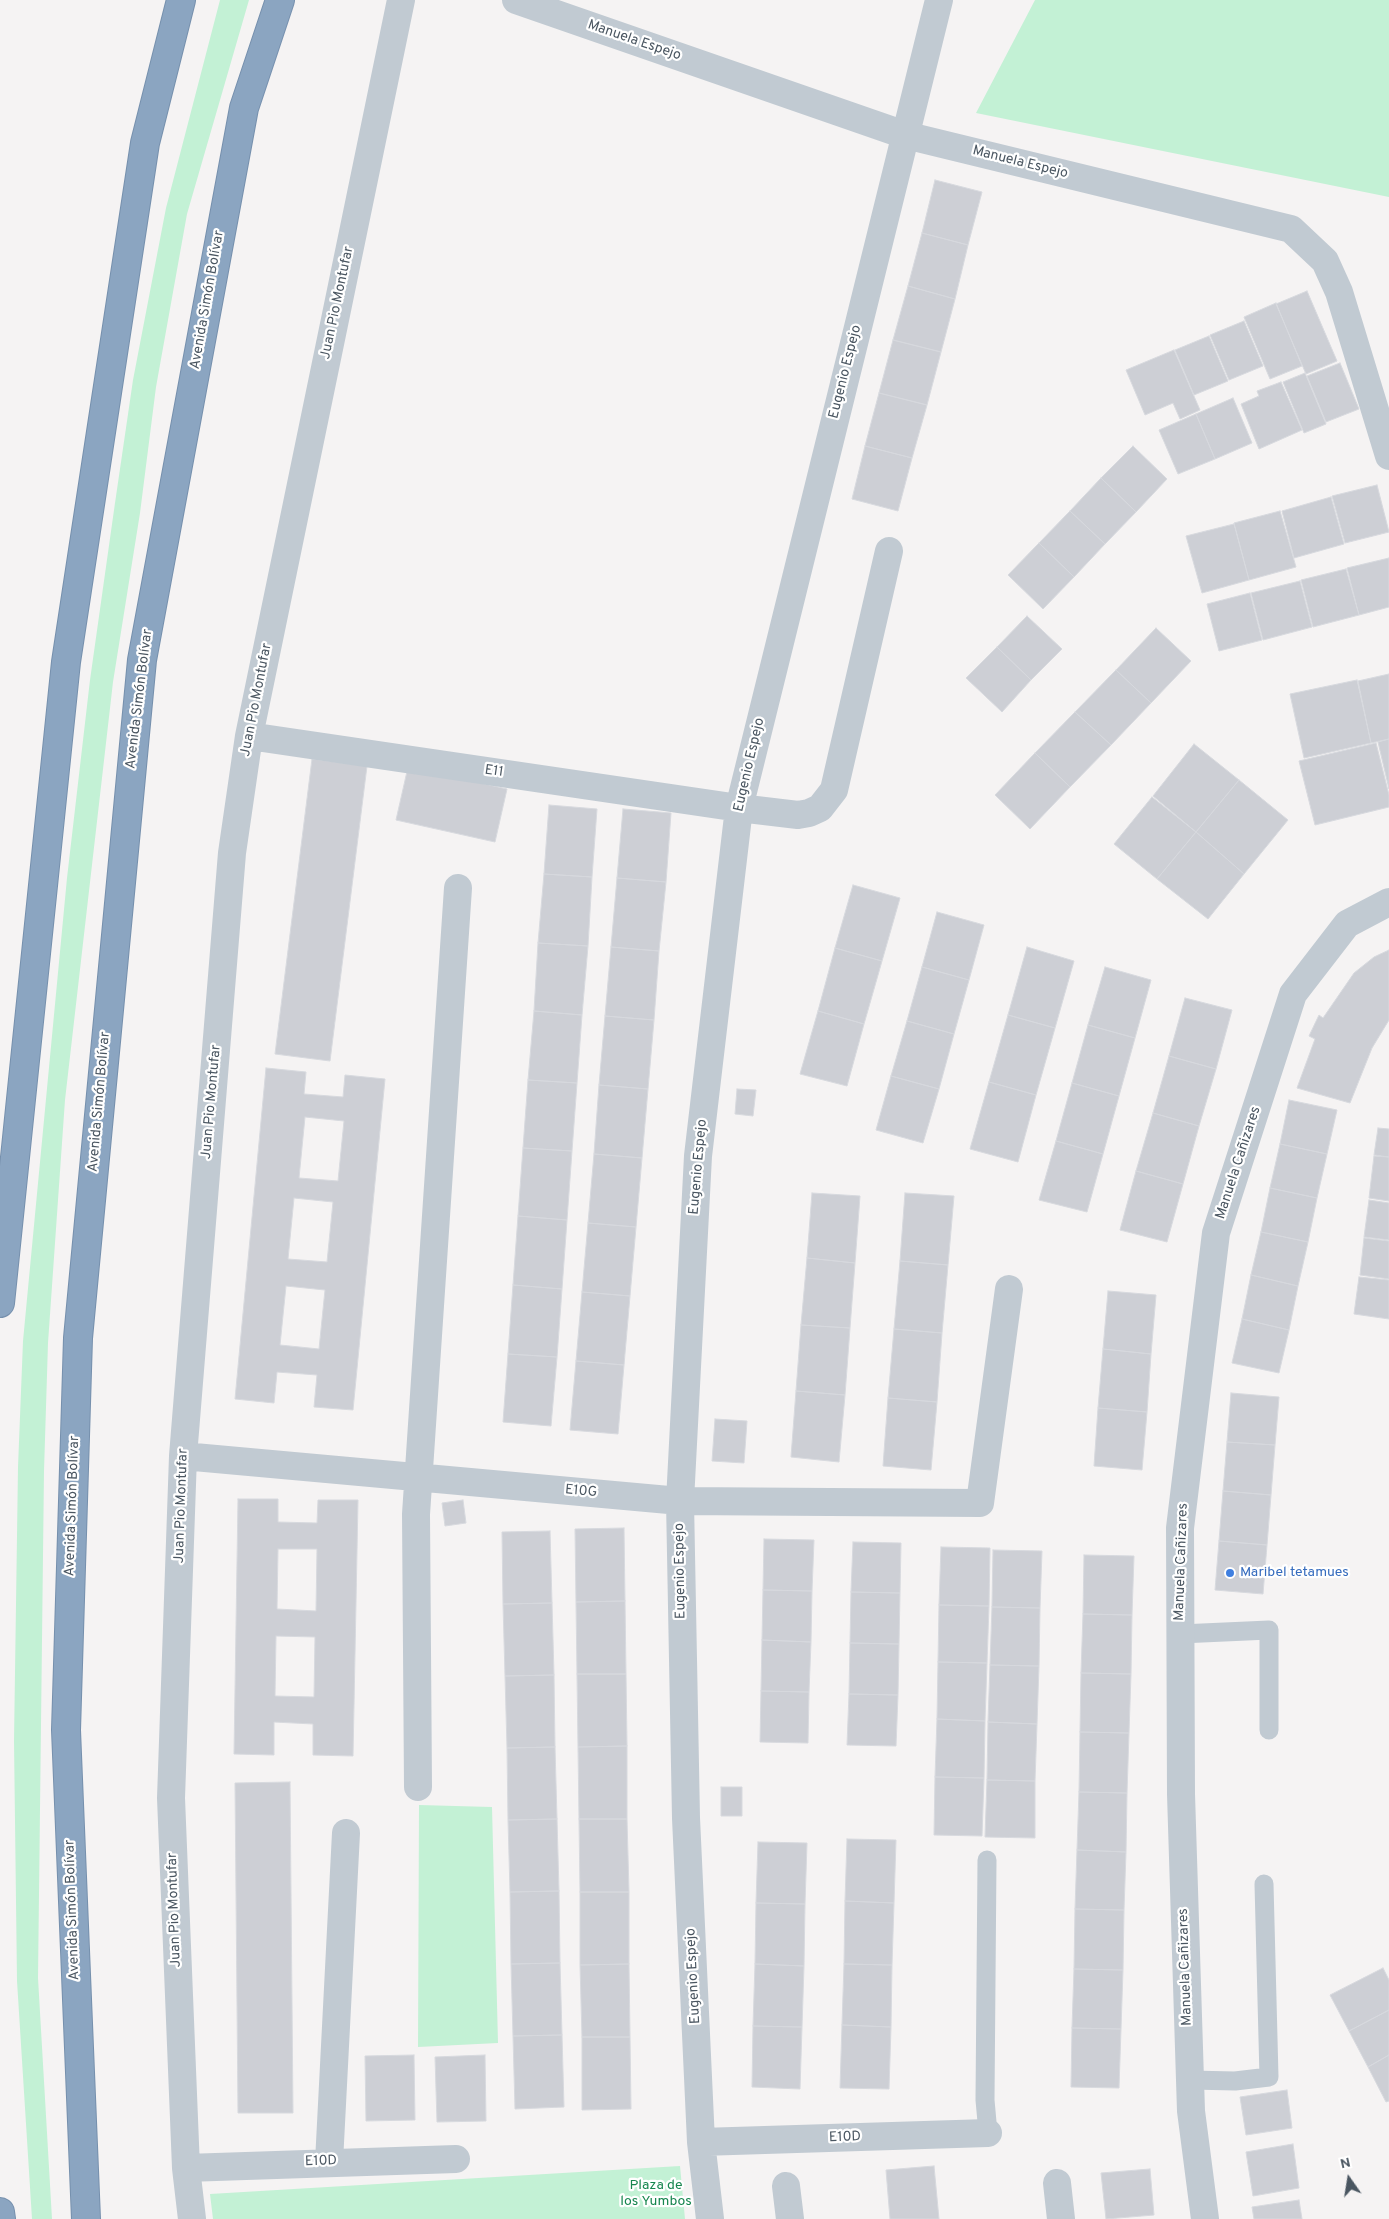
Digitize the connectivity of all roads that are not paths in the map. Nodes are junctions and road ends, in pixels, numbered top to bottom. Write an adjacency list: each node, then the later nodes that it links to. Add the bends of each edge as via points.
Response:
1 (181, 0): 14 (highway, via 145,143 66,662)
2 (280, 0): 34 (highway, Avenida Simón Bolívar, via 244,108 142,660 78,1338 66,1730)
3 (401, 0): 9 (street, Juan Pio Montufar)
4 (516, 0): 6 (street, Manuela Espejo)
5 (939, 0): 6 (street, Eugenio Espejo)
6 (905, 135): 7 (street, Manuela Espejo, via 1291,229 1324,261 1339,292); 10 (street, Eugenio Espejo)
7 (1389, 456)
8 (890, 551): 10 (street, E11, via 834,790 820,808 804,814)
9 (249, 736): 10 (street, E11); 15 (street, Juan Pio Montufar, via 232,854)
10 (738, 808): 17 (street, Eugenio Espejo, via 698,1156)
11 (458, 888): 16 (street)
12 (1389, 902): 18 (street, Manuela Cañizares, via 1347,924 1293,994 1216,1233 1180,1528)
13 (1009, 1289): 17 (street, E10G, via 980,1503)
14 (0, 1303)
15 (183, 1456): 16 (street, E10G); 29 (street, Juan Pio Montufar, via 171,1798)
16 (418, 1477): 17 (street, E10G); 20 (street)
17 (680, 1501): 26 (street, Eugenio Espejo, via 686,1818)
18 (1180, 1634): 19 (lane, via 1269,1630); 24 (street, Manuela Cañizares, via 1181,1794)
19 (1269, 1730)
20 (418, 1787)
21 (346, 1833): 28 (street)
22 (987, 1860): 25 (lane, via 985,2100)
23 (1264, 1884): 24 (lane, via 1269,2077)
24 (1190, 2080): 39 (street, Manuela Cañizares)
25 (988, 2133): 26 (street, E10D)
26 (701, 2142): 36 (street, Eugenio Espejo)
27 (456, 2159): 28 (street, E10D)
28 (329, 2162): 29 (street, E10D)
29 (186, 2168): 35 (street, Juan Pio Montufar)
30 (1057, 2182): 38 (street)
31 (786, 2186): 37 (street)
32 (0, 2212): 33 (highway)
33 (1, 2219)
34 (86, 2219)
35 (192, 2219)
36 (710, 2219)
37 (790, 2219)
38 (1061, 2219)
39 (1205, 2219)

